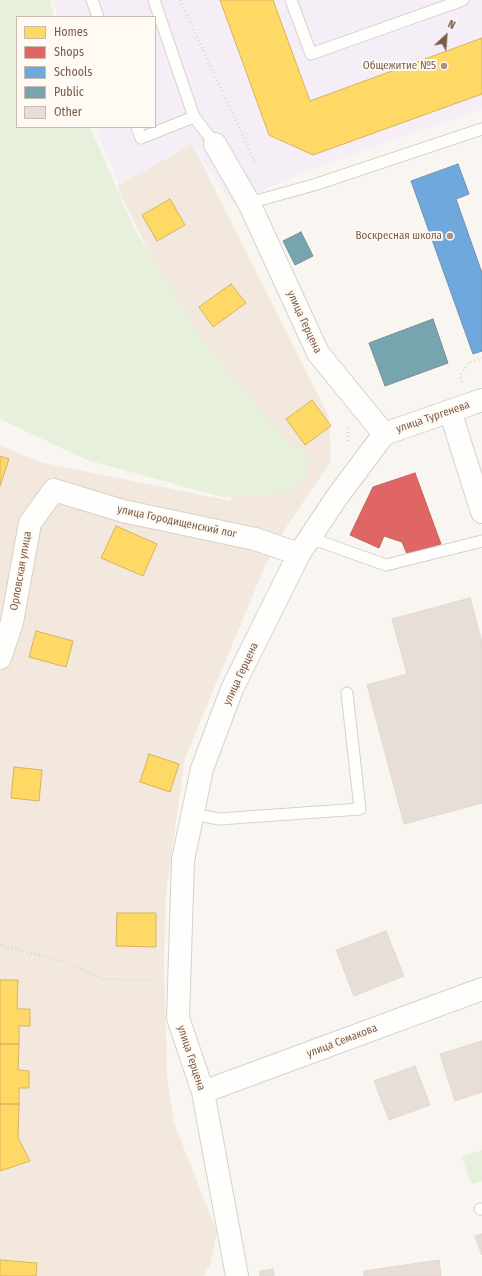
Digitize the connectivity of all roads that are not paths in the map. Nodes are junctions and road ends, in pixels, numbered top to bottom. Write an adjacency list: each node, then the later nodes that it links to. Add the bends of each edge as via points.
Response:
1 (92, 0): 5 (lane)
2 (154, 0): 6 (lane)
3 (291, 0): 4 (lane, via 310,54)
4 (463, 0)
5 (98, 16)
6 (194, 117): 7 (lane, via 141,138); 9 (lane)
7 (137, 128)
8 (482, 129): 10 (lane, via 317,184)
9 (215, 144): 10 (street, улица Герцена)
10 (249, 203): 13 (street, улица Герцена, via 318,354)
11 (482, 400): 12 (street, улица Тургенева)
12 (450, 410): 13 (street, улица Тургенева); 15 (street)
13 (384, 434): 17 (street, улица Герцена, via 337,497)
14 (54, 490): 17 (street, улица Городищенский лог, via 123,511 255,539); 18 (street, Орловская улица, via 30,523 12,622)
15 (482, 512)
16 (482, 542): 17 (lane, via 386,565)
17 (305, 546): 20 (street, улица Герцена, via 232,689 202,769)
18 (0, 658)
19 (347, 693): 20 (lane, via 360,809 219,819)
20 (193, 814): 22 (street, улица Герцена, via 183,860 178,1018)
21 (482, 989): 22 (street, улица Семакова)
22 (203, 1092): 23 (street, улица Герцена)
23 (237, 1276)

